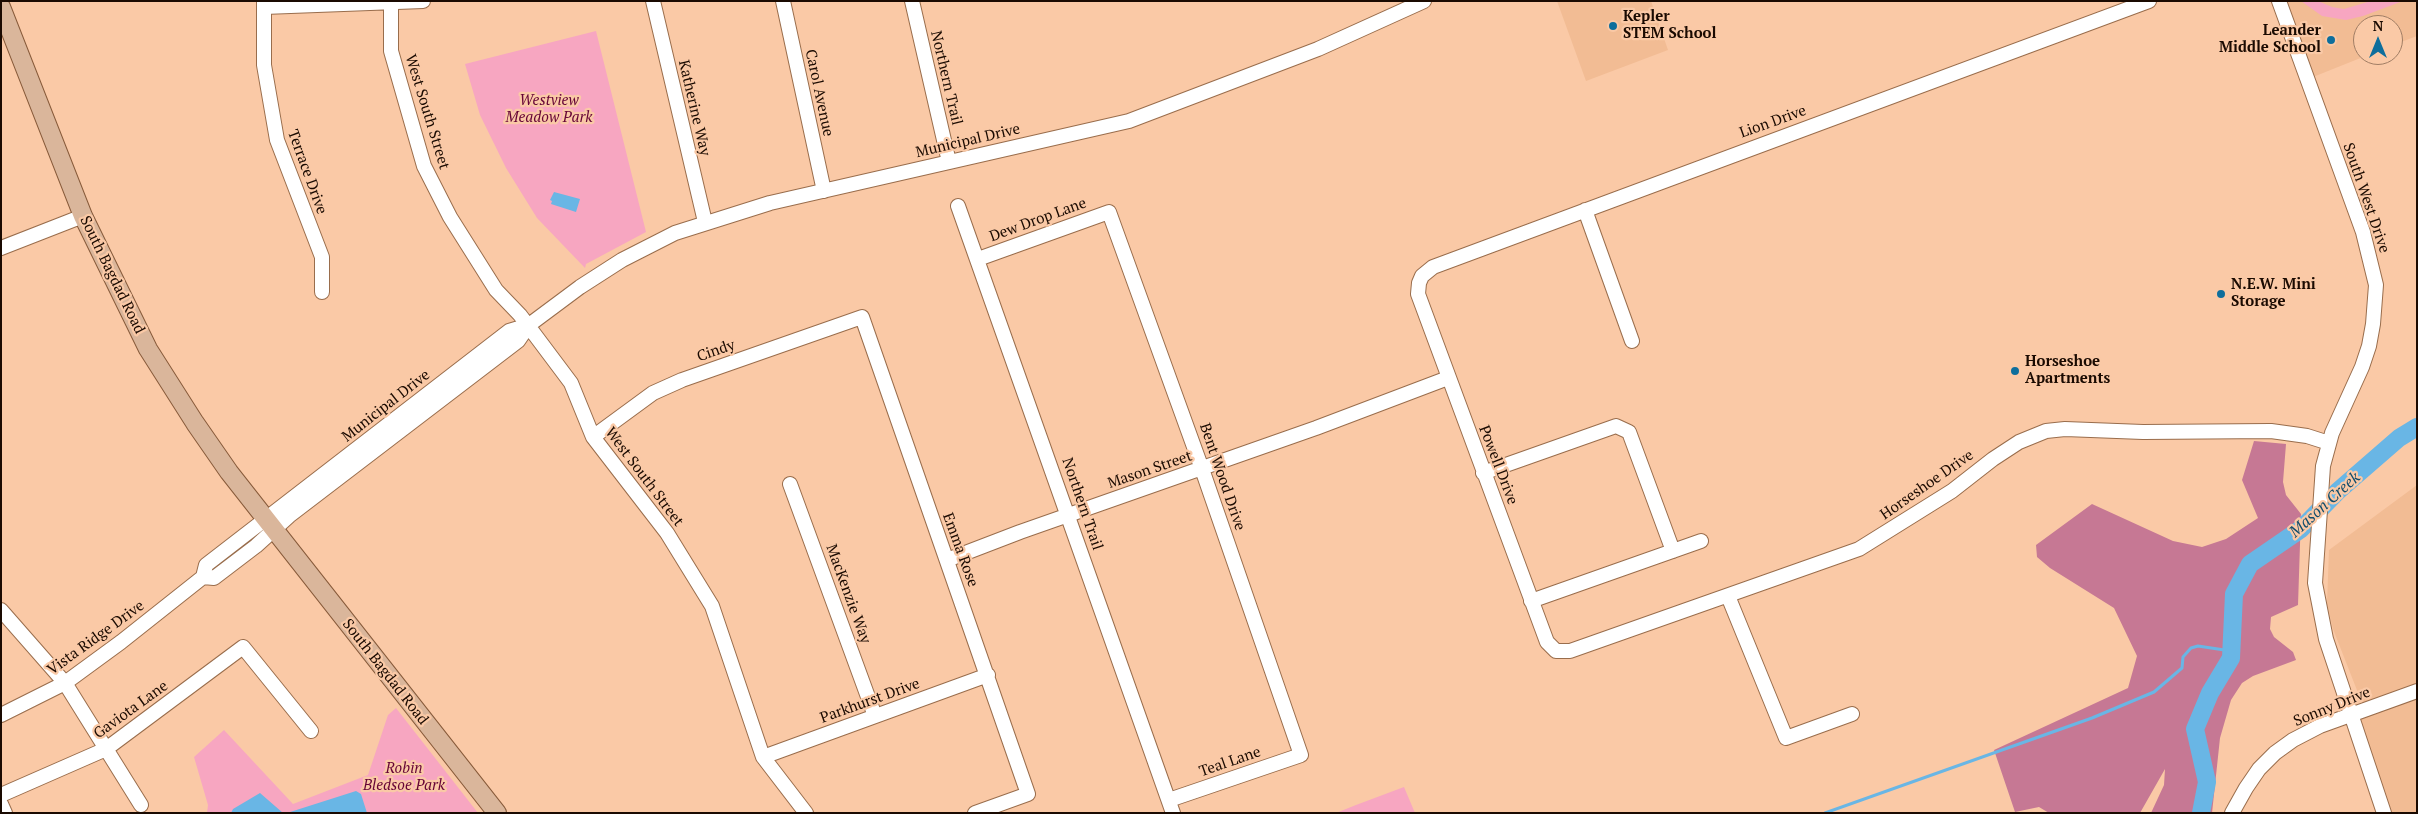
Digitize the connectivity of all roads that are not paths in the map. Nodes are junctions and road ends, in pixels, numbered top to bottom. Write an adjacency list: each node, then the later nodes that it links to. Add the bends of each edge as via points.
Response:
1 (423, 1): 8 (street)
2 (653, 1): 17 (street, Katherine Way)
3 (782, 1): 12 (street, Carol Avenue)
4 (912, 1): 11 (street, Northern Trail)
5 (1424, 1): 11 (street, Municipal Drive, via 1318,49 1149,114 1096,130)
6 (2149, 1): 14 (street, Lion Drive)
7 (2278, 1): 27 (street, South West Drive, via 2363,232 2376,285 2369,346)
8 (391, 2): 9 (street); 23 (street, West South Street, via 391,51 424,166 450,217 496,290)
9 (264, 4): 21 (street, Terrace Drive, via 264,65 277,140 322,258)
10 (1, 7): 16 (main road, South Bagdad Road)
11 (949, 162): 12 (street, Municipal Drive)
12 (824, 191): 17 (street, Municipal Drive)
13 (958, 206): 19 (street, Northern Trail)
14 (1585, 210): 20 (street, Lion Drive, via 1433,266 1422,276); 24 (street)
15 (1109, 212): 19 (street, Dew Drop Lane); 28 (street, Bent Wood Drive)
16 (83, 216): 18 (street); 32 (main road, South Bagdad Road, via 148,349 207,442)
17 (705, 222): 23 (street, Municipal Drive, via 615,264)
18 (1, 248)
19 (978, 259): 31 (street, Northern Trail)
20 (1418, 286): 25 (street, Powell Drive)
21 (322, 292)
22 (862, 317): 26 (street, Cindy, via 682,380 653,393); 35 (street, Emma Rose)
23 (529, 325): 26 (street, West South Street, via 571,383); 32 (street, Municipal Drive, via 509,331 453,382 335,473 289,516)
24 (1632, 341)
25 (1448, 378): 28 (street, Mason Street); 29 (street, Powell Drive)
26 (593, 437): 50 (street, West South Street, via 667,533 712,606)
27 (2329, 443): 36 (street, Horseshoe Drive, via 2271,431 2046,431 2018,442 1952,491 1864,546); 44 (street, South West Drive, via 2320,498 2315,583 2321,620)
28 (1202, 469): 31 (street, Mason Street); 49 (street, Bent Wood Drive)
29 (1483, 473): 34 (street, via 1616,426 1629,432); 37 (street, Powell Drive)
30 (790, 484): 46 (street, MacKenzie Way)
31 (1069, 516): 35 (street, Mason Street); 54 (street, Northern Trail)
32 (270, 524): 41 (street, Vista Ridge Drive, via 256,546 214,578 203,577); 56 (main road, South Bagdad Road)
33 (1700, 541): 34 (street)
34 (1673, 550): 37 (street)
35 (947, 560): 40 (street, Emma Rose)
36 (1728, 596): 39 (street, Horseshoe Drive, via 1570,652); 43 (street, via 1786,738)
37 (1531, 601): 39 (street, Powell Drive, via 1547,642)
38 (2, 611): 41 (street)
39 (1556, 651)
40 (988, 675): 46 (street, Parkhurst Drive); 58 (street, Emma Rose, via 1028,794)
41 (65, 683): 45 (street, Vista Ridge Drive); 48 (street)
42 (2417, 691): 44 (street, Sonny Drive)
43 (1852, 714)
44 (2352, 714): 59 (street, Sonny Drive, via 2320,726 2275,753 2246,788); 60 (street, South West Drive)
45 (1, 715)
46 (875, 716): 50 (street, Parkhurst Drive)
47 (311, 731): 48 (street, Gaviota Lane, via 243,647)
48 (106, 749): 51 (street, Gaviota Lane); 53 (street)
49 (1301, 755): 54 (street, Teal Lane)
50 (763, 757): 57 (street, West South Street)
51 (1, 795)
52 (1, 804): 55 (street)
53 (141, 805)
54 (1171, 807)
55 (5, 813)
56 (497, 813)
57 (806, 813)
58 (975, 813)
59 (2232, 813)
60 (2384, 813)

